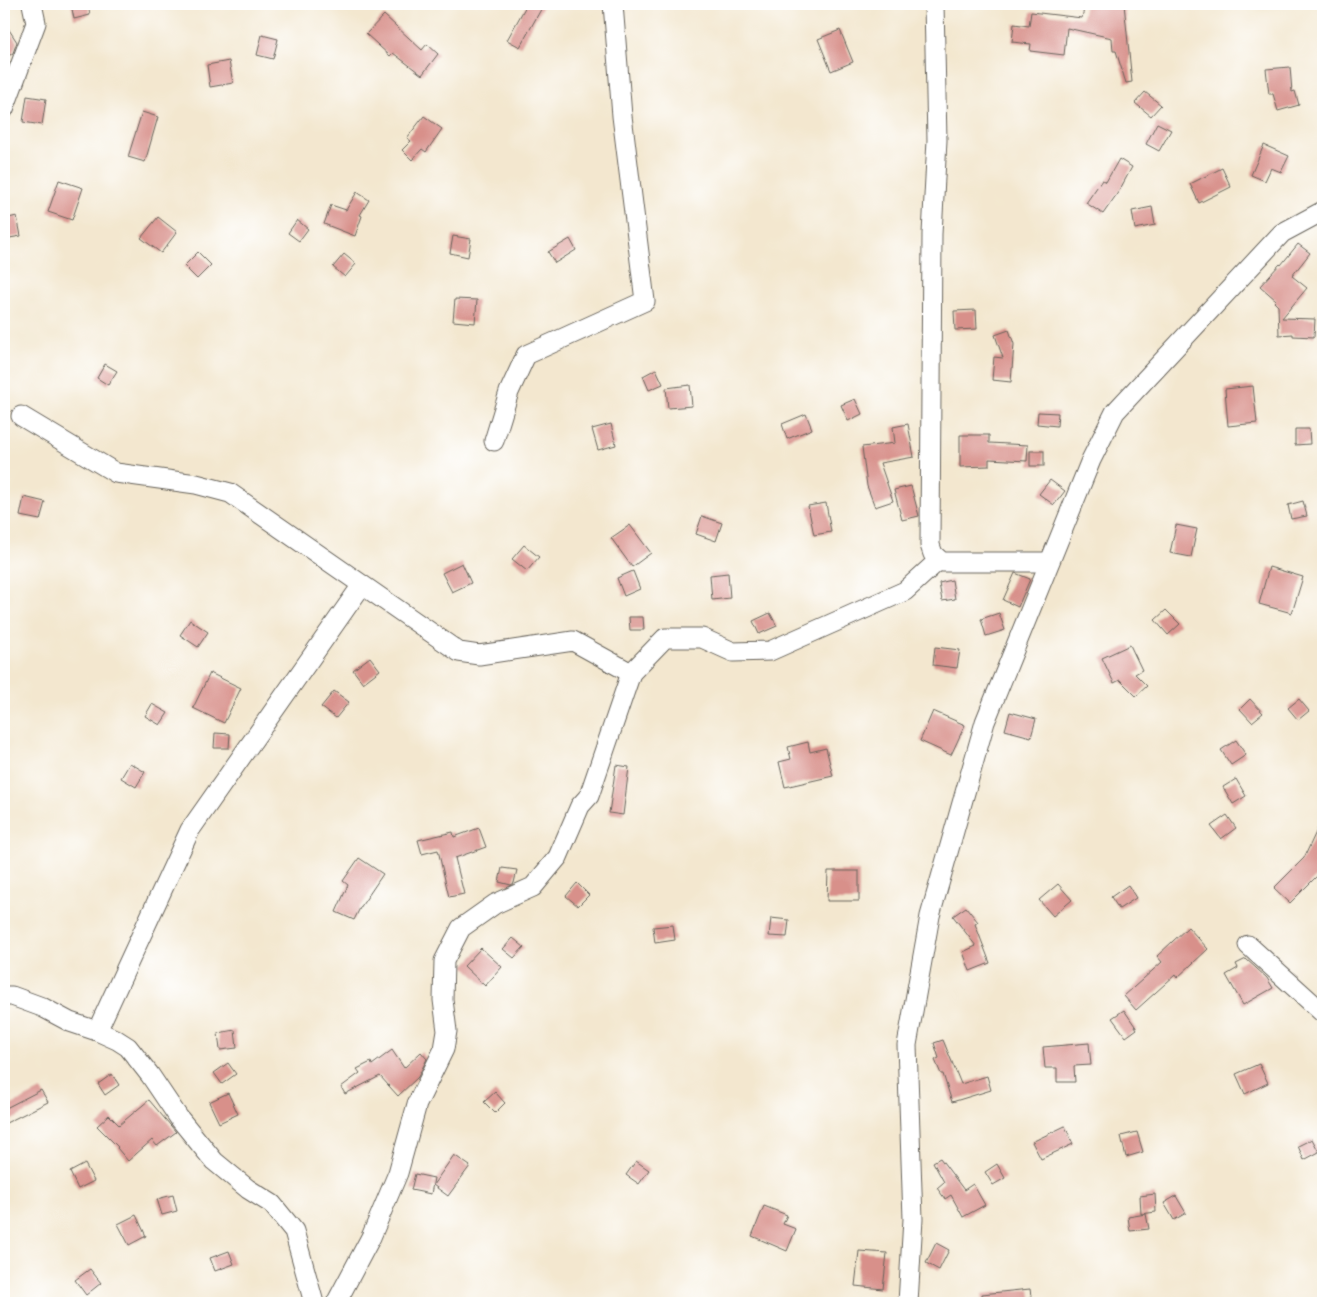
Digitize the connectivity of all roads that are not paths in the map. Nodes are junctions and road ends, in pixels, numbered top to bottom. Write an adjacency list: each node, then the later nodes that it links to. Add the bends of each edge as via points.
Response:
1 (32, 4): 4 (street, via 36,24)
2 (613, 4): 7 (street, via 622,116 645,301 526,356 508,392)
3 (934, 4): 8 (street, via 937,140 932,234 930,545)
4 (4, 109)
5 (1323, 211): 9 (street, via 1282,233 1115,412 1091,460)
6 (21, 416): 10 (street, via 116,473 196,484 230,494)
7 (494, 441)
8 (939, 560): 9 (street); 11 (street, via 905,591 770,651 733,652 702,638 665,638)
9 (1049, 562): 18 (street, via 985,722 928,925 907,1045 913,1218)
10 (362, 585): 11 (street, via 459,652 480,655 573,641); 15 (street, via 190,830)
11 (631, 673): 17 (street, via 589,796 580,806 558,858 533,887 495,904 461,928 444,961 443,1000 447,1030 444,1049 417,1104 398,1173 371,1237)
12 (1248, 945): 14 (street)
13 (4, 996): 15 (street, via 42,1007 70,1022)
14 (1323, 1013)
15 (97, 1031): 16 (street, via 128,1047 214,1161 272,1204 294,1231)
16 (314, 1303)
17 (336, 1303)
18 (908, 1303)

